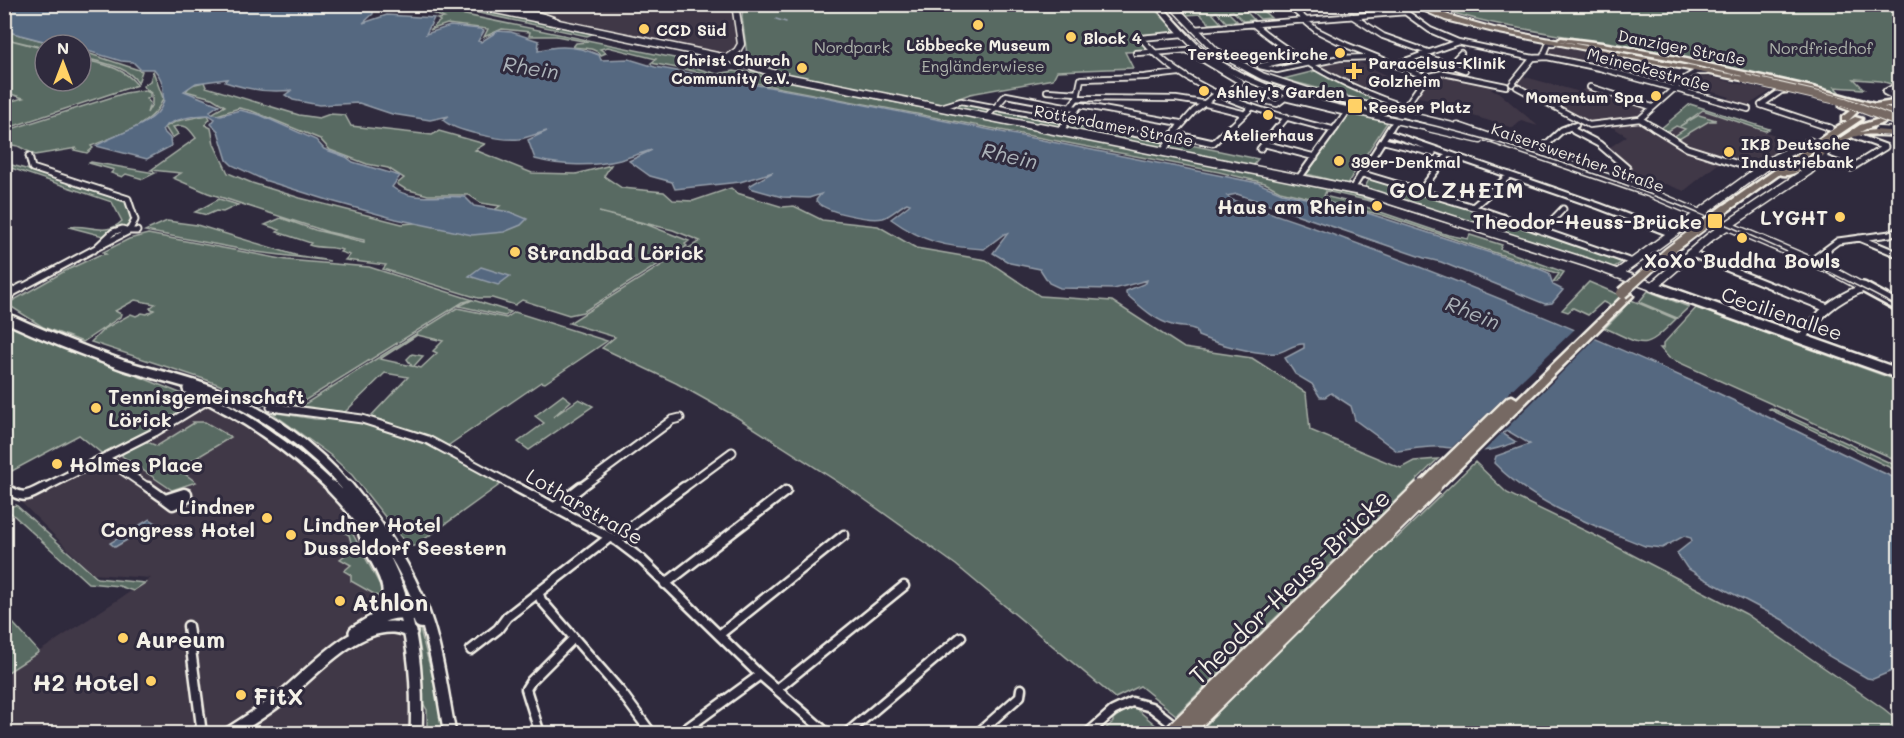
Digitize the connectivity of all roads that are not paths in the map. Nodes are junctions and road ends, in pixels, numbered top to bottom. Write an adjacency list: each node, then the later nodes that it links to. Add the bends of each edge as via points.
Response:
1 (467, 4): 11 (street, Rotterdamer Straße)
2 (476, 4): 11 (street, Rotterdamer Straße)
3 (1156, 4): 15 (street, Kaiserswerther Straße)
4 (1171, 4): 14 (street, Kaiserswerther Straße)
5 (1420, 4): 17 (highway, Danziger Straße, via 1477,23)
6 (737, 5): 27 (street, via 741,44)
7 (1290, 7): 12 (street)
8 (1412, 8): 9 (street); 18 (highway, Danziger Straße)
9 (1405, 12): 10 (street); 16 (street, Meineckestraße, via 1430,30)
10 (1352, 16): 12 (street); 20 (street, via 1383,36)
11 (544, 18): 27 (street, Rotterdamer Straße)
12 (1305, 20): 13 (street); 24 (street, via 1323,34)
13 (1253, 24): 14 (street); 25 (street)
14 (1194, 29): 56 (street, Kaiserswerther Straße, via 1222,55 1262,76)
15 (1183, 34): 19 (street, via 1141,37); 54 (street, Kaiserswerther Straße, via 1215,61 1252,80)
16 (1458, 42): 20 (street); 28 (street, Meineckestraße)
17 (1557, 42): 26 (street, via 1549,43); 36 (highway, Danziger Straße); 45 (main road, Danziger Straße, via 1684,61)
18 (1590, 48): 33 (main road, Danziger Straße); 36 (highway, Danziger Straße)
19 (1153, 52): 21 (street); 34 (street); 54 (street, via 1185,49 1242,83 1234,87 1237,90 1274,103 1286,98)
20 (1428, 52): 23 (street)
21 (1136, 53)
22 (1461, 53): 31 (street)
23 (1421, 55): 30 (street); 31 (street)
24 (1373, 56): 29 (street); 30 (street)
25 (1299, 57): 29 (street); 29 (street, via 1260,66 1273,70)
26 (1544, 57): 28 (street, Meineckestraße); 40 (street, Meineckestraße, via 1636,76)
27 (726, 58): 49 (street, Rotterdamer Straße, via 782,76)
28 (1533, 58): 63 (street, via 1514,85)
29 (1310, 63): 56 (street)
30 (1394, 65): 35 (street)
31 (1449, 65): 32 (street)
32 (1465, 70)
33 (1708, 72): 40 (street, via 1694,73); 41 (main road, Danziger Straße)
34 (1179, 73): 43 (street); 44 (street, via 1080,80)
35 (1426, 77): 38 (street, via 1440,73); 56 (street)
36 (1746, 78): 57 (highway, Danziger Straße, bridge)
37 (1899, 84): 57 (street, via 1885,92)
38 (1506, 86)
39 (1590, 87): 52 (street)
40 (1673, 88): 52 (street); 53 (street, Meineckestraße)
41 (1789, 90): 45 (main road, Danziger Straße); 66 (street, via 1761,105)
42 (1047, 92): 44 (street)
43 (1218, 93): 46 (street); 51 (street)
44 (1078, 95): 46 (street); 47 (street)
45 (1830, 98): 57 (main road); 57 (main road); 64 (main road, via 1854,109)
46 (1202, 103): 55 (street); 62 (street)
47 (1071, 105): 48 (street); 50 (street, via 1006,95)
48 (1079, 106): 61 (street); 62 (street)
49 (941, 107): 50 (street, via 959,101); 58 (street, Rotterdamer Straße)
50 (995, 107): 58 (street); 61 (street)
51 (1252, 107): 55 (street); 59 (street)
52 (1652, 107): 60 (street)
53 (1748, 109)
54 (1348, 111): 56 (street, Kaiserswerther Straße); 67 (street)
55 (1242, 113): 71 (street, via 1213,142)
56 (1399, 113): 69 (street); 78 (street, Kaiserswerther Straße, via 1466,129); 95 (street, Kaiserswerther Straße, via 1512,147 1691,213)
57 (1892, 114): 64 (main road); 64 (main road)
58 (988, 116): 68 (street, Rotterdamer Straße)
59 (1287, 117): 67 (street); 75 (street)
60 (1640, 119): 63 (street); 83 (street, via 1688,148)
61 (1068, 121): 68 (street); 72 (street)
62 (1180, 123): 71 (street)
63 (1581, 123): 65 (street)
64 (1856, 125): 66 (main road); 70 (main road); 80 (main road); 80 (street, via 1885,147 1851,168); 85 (main road); 87 (main road, via 1841,128)
65 (1572, 126): 78 (street, via 1561,130); 89 (street, via 1627,168)
66 (1830, 128): 74 (main road)
67 (1334, 129): 82 (street)
68 (1061, 130): 77 (street, Rotterdamer Straße)
69 (1388, 133): 73 (street); 79 (street)
70 (1899, 133)
71 (1173, 134): 72 (street)
72 (1170, 140): 77 (street)
73 (1384, 141): 79 (street); 84 (street)
74 (1810, 142): 83 (street, via 1781,155); 87 (main road)
75 (1265, 144): 76 (street); 82 (street)
76 (1260, 149)
77 (1164, 150): 88 (street, Rotterdamer Straße)
78 (1537, 153): 89 (street, Kaiserswerther Straße)
79 (1448, 155): 86 (street); 91 (street)
80 (1824, 155): 85 (main road); 96 (street, via 1808,171)
81 (29, 156): 110 (street, via 32,168 128,199 135,220 133,231)
82 (1315, 157): 88 (street)
83 (1760, 171): 95 (street)
84 (1363, 174): 90 (street); 91 (street)
85 (1784, 174): 94 (main road)
86 (1510, 175): 92 (street); 100 (street)
87 (1774, 175): 94 (main road)
88 (1299, 178): 90 (street, Rotterdamer Straße)
89 (1614, 180): 95 (street, Kaiserswerther Straße)
90 (1352, 189): 107 (street, Rotterdamer Straße)
91 (1421, 190): 92 (street)
92 (1473, 207): 99 (street)
93 (1563, 209): 99 (street)
94 (1728, 210): 122 (main road, bridge, via 1668,252)
95 (1703, 212): 96 (street, Kaiserswerther Straße); 97 (street)
96 (1730, 224): 101 (street); 105 (street, Kaiserswerther Straße)
97 (1684, 226): 100 (street); 101 (street)
98 (1899, 229): 102 (street, via 1890,234)
99 (1542, 231): 106 (street)
100 (1672, 234): 106 (street)
101 (1710, 237): 103 (street)
102 (1857, 237): 104 (street); 105 (street, via 1838,241)
103 (1689, 253): 108 (street); 111 (street)
104 (1899, 255)
105 (1811, 261): 109 (street, Kaiserswerther Straße)
106 (1632, 262): 107 (street)
107 (1617, 274): 108 (street, Rotterdamer Straße)
108 (1652, 287): 115 (street, Cecilienallee)
109 (1863, 288): 111 (street); 112 (street, Kaiserswerther Straße)
110 (6, 296)
111 (1824, 307): 115 (street)
112 (1899, 307)
113 (4, 311): 114 (street, via 15,317)
114 (9, 319): 117 (street, via 49,338)
115 (1802, 338): 116 (street, Cecilienallee)
116 (1899, 374)
117 (214, 396): 121 (street); 127 (street, via 288,445 333,487); 135 (street, via 280,427 344,482 366,507 396,555)
118 (271, 407): 126 (street, Lotharstraße, via 352,417 417,436)
119 (680, 418): 126 (street, via 672,420)
120 (732, 452): 129 (street)
121 (105, 458): 123 (street, via 26,497); 125 (street)
122 (1443, 473): 157 (main road, Theodor-Heuss-Brücke, bridge); 158 (main road, Theodor-Heuss-Brücke, bridge)
123 (4, 487)
124 (786, 491): 130 (street)
125 (165, 499)
126 (555, 507): 129 (street, Lotharstraße)
127 (363, 525): 133 (street, via 397,586); 134 (street, via 363,535 391,596 389,605)
128 (844, 534): 138 (street)
129 (614, 539): 130 (street, Lotharstraße); 132 (street)
130 (665, 584): 138 (street, Lotharstraße)
131 (904, 586): 144 (street)
132 (539, 594): 140 (street); 142 (street)
133 (405, 612): 134 (street); 135 (street); 137 (street)
134 (375, 619): 141 (street)
135 (427, 623): 149 (street)
136 (188, 626): 146 (street)
137 (411, 632): 141 (street, via 384,626); 148 (street)
138 (719, 635): 143 (street, Lotharstraße)
139 (961, 637): 154 (street)
140 (573, 639): 150 (street, via 526,689); 151 (street, via 621,692)
141 (342, 647): 147 (street, via 282,697)
142 (471, 650)
143 (760, 675): 144 (street, Lotharstraße); 152 (street)
144 (777, 689): 153 (street, Lotharstraße)
145 (1021, 689): 155 (street, via 1020,696)
146 (202, 734)
147 (228, 734)
148 (416, 734)
149 (450, 734)
150 (540, 734)
151 (652, 734)
152 (679, 734)
153 (828, 734)
154 (846, 734)
155 (977, 734)
156 (1087, 734): 158 (street, via 1117,708 1136,701 1151,705)
157 (1170, 734)
158 (1184, 734)

